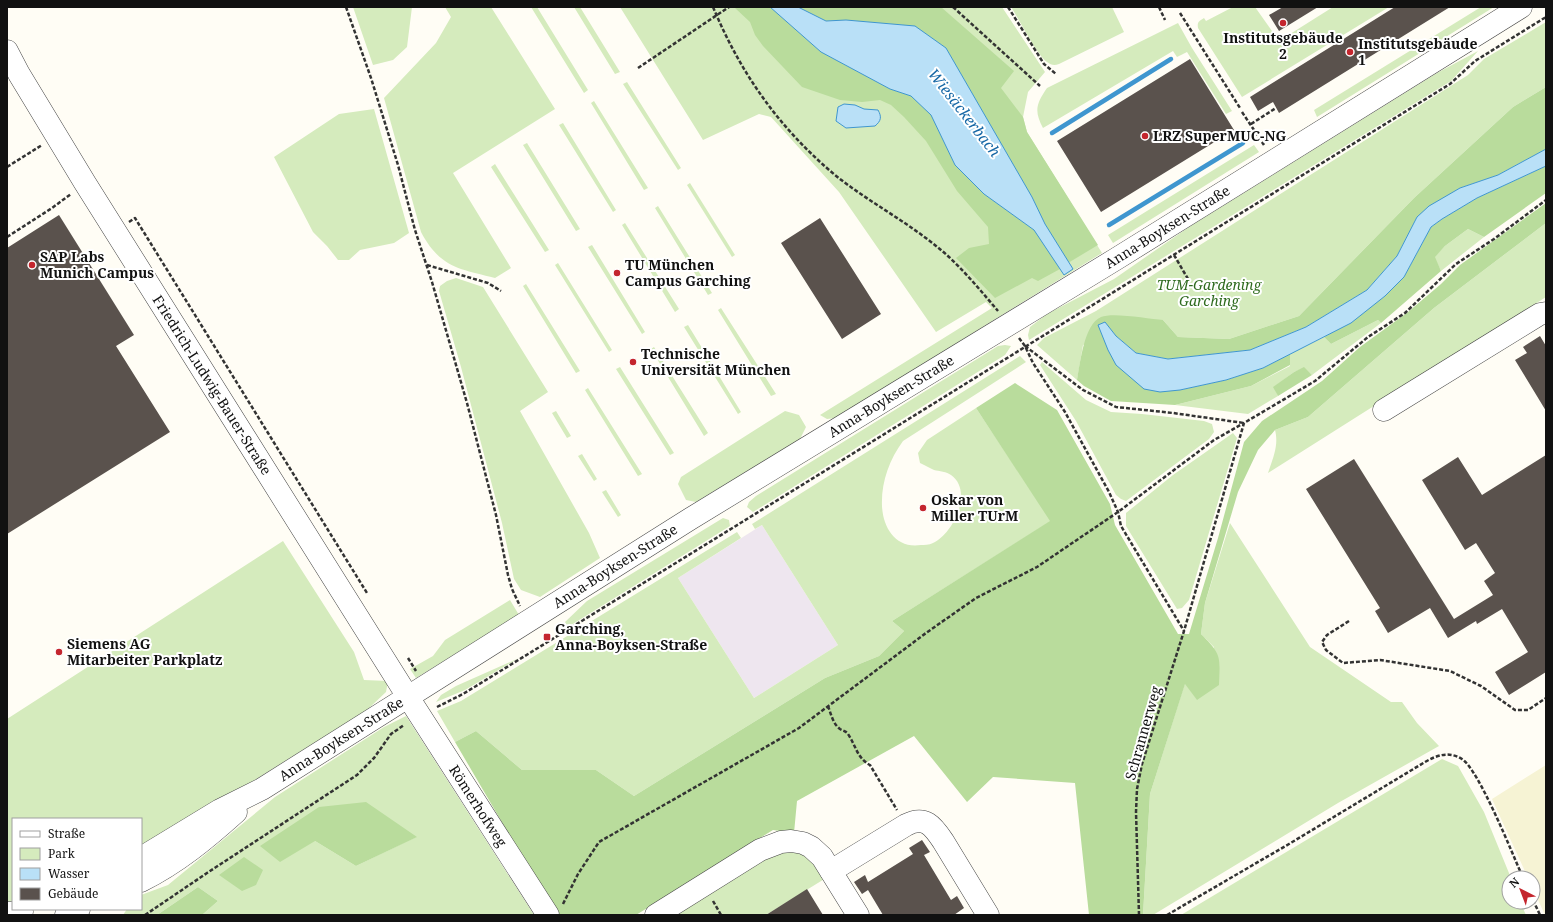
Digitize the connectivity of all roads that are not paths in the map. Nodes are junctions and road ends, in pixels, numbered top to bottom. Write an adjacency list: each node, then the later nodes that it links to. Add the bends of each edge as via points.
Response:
1 (1521, 7): 5 (street, Anna-Boyksen-Straße, via 690,519)
2 (7, 51): 5 (street, Friedrich-Ludwig-Bauer-Straße, via 115,230)
3 (1546, 314): 4 (street, via 1540,314)
4 (1384, 410)
5 (417, 692): 6 (street, Anna-Boyksen-Straße); 11 (street, Römerhofweg)
6 (262, 789): 7 (street, Anna-Boyksen-Straße, via 220,810); 9 (street, Anna-Boyksen-Straße, via 188,853)
7 (142, 857)
8 (831, 870): 13 (street, via 811,846 791,841 781,842 760,850); 14 (street); 15 (street, via 906,825 918,821 928,823 936,830)
9 (142, 880)
10 (77, 910): 12 (street)
11 (554, 912)
12 (66, 915)
13 (656, 915)
14 (858, 915)
15 (988, 915)

